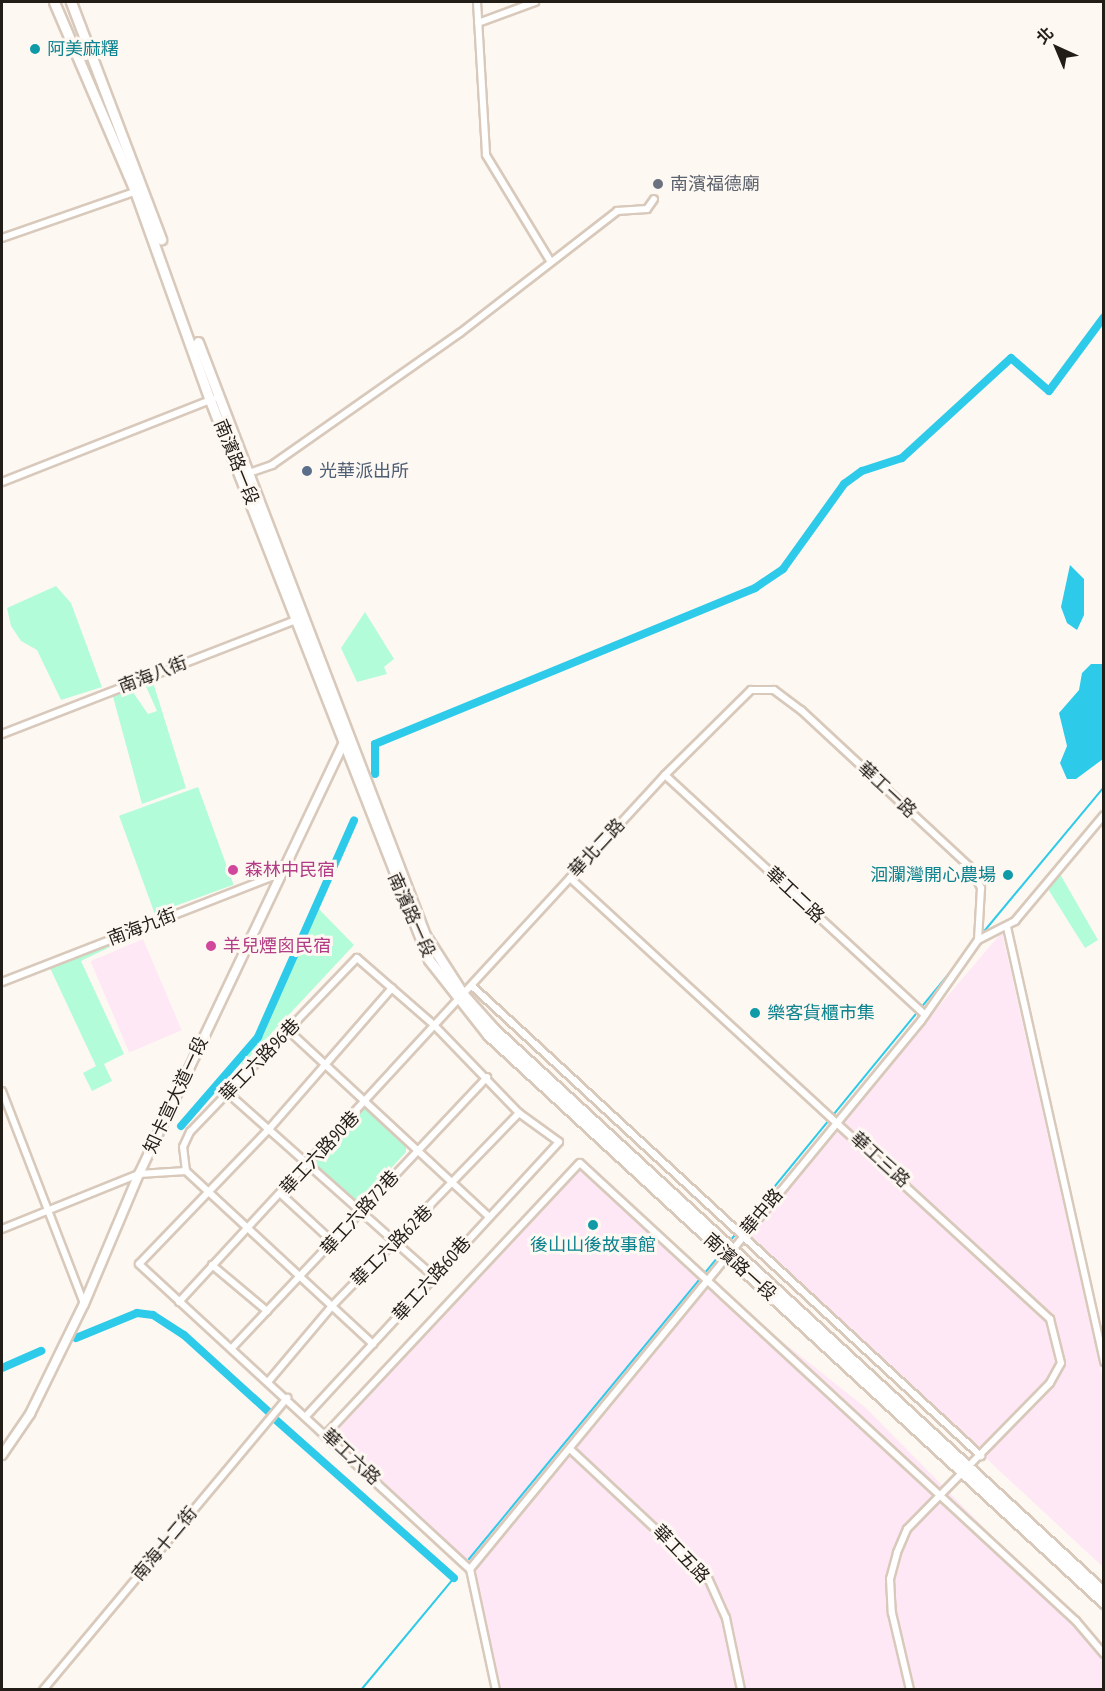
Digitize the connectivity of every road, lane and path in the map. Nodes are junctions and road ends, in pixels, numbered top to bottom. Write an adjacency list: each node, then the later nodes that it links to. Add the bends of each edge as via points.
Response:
1 (54, 2): 6 (main road, 南濱路一段)
2 (71, 2): 6 (main road, 南濱路一段)
3 (477, 2): 5 (street)
4 (535, 2): 5 (street)
5 (478, 23): 9 (street, via 486,155)
6 (139, 190): 8 (street); 10 (main road, 南濱路一段)
7 (654, 199): 9 (street, via 647,209 617,211)
8 (2, 238)
9 (549, 259): 11 (street, via 453,338 272,465)
10 (214, 399): 11 (main road, 南濱路一段); 12 (street)
11 (246, 474): 13 (main road, 南濱路一段)
12 (2, 482)
13 (301, 618): 15 (street, 南海八街); 16 (main road, 南濱路一段)
14 (739, 697): 17 (street, 華北二路); 22 (street, 華工一路, via 765,688 784,697 969,866 981,888)
15 (2, 734)
16 (349, 739): 19 (street, 知卡宣大道一段); 26 (main road, 南濱路一段, via 415,932)
17 (665, 775): 20 (street, 華北二路); 27 (street, 華工二路)
18 (1104, 815): 21 (street)
19 (282, 873): 23 (street, 南海九街); 41 (street, 知卡宣大道一段)
20 (570, 878): 24 (street, 華北二路); 36 (street, 華工三路)
21 (1007, 927): 22 (street); 64 (street)
22 (978, 940): 27 (street, 華中路)
23 (2, 982)
24 (472, 986): 26 (street, 華北二路); 50 (street)
25 (392, 988): 28 (street); 29 (street, 華工六路96巷, via 357,958); 30 (street)
26 (460, 997): 28 (street, 華工六路90巷); 53 (main road, 南濱路一段)
27 (926, 1015): 36 (street, 華中路)
28 (434, 1025): 31 (street); 34 (street, 華工六路90巷)
29 (289, 1031): 30 (street); 33 (street, 華工六路96巷)
30 (327, 1065): 34 (street); 37 (street)
31 (487, 1077): 35 (street); 38 (street, 華工六路72巷)
32 (2, 1091): 45 (street)
33 (230, 1095): 37 (street); 40 (street, 華工六路96巷, via 190,1132 183,1147)
34 (368, 1102): 38 (street); 39 (street, 華工六路90巷)
35 (519, 1113): 42 (street, 華工六路62巷); 47 (street, 華工六路60巷, via 559,1142)
36 (838, 1122): 50 (street, 華中路); 71 (street, 華工三路, via 1050,1319 1061,1363 1050,1383)
37 (269, 1129): 39 (street); 43 (street)
38 (418, 1149): 42 (street); 46 (street, 華工六路72巷)
39 (309, 1165): 44 (street, 華工六路90巷); 46 (street)
40 (186, 1171): 41 (street); 43 (street)
41 (139, 1174): 45 (street); 59 (street, 知卡宣大道一段)
42 (450, 1186): 47 (street); 52 (street, 華工六路62巷)
43 (207, 1192): 49 (street); 58 (street, 華工六路, via 139,1264)
44 (282, 1195): 49 (street, 華工六路90巷); 51 (street)
45 (48, 1212): 48 (street); 59 (street)
46 (358, 1213): 51 (street, 華工六路72巷); 52 (street)
47 (489, 1216): 56 (street, 華工六路60巷)
48 (2, 1229)
49 (249, 1231): 54 (street, 華工六路90巷); 55 (street)
50 (743, 1234): 53 (street, 華中路); 71 (street)
51 (334, 1243): 55 (street, 華工六路72巷)
52 (393, 1245): 56 (street); 60 (street, 華工六路62巷)
53 (728, 1251): 57 (street, 華中路); 72 (main road, 南濱路一段)
54 (212, 1265): 58 (street, 華工六路90巷); 61 (street)
55 (298, 1277): 60 (street); 61 (street, 華工六路72巷)
56 (434, 1277): 62 (street, 華工六路60巷)
57 (705, 1280): 68 (street, via 579,1163 573,1165); 69 (street, 華中路); 73 (street)
58 (179, 1302): 63 (street, 華工六路)
59 (84, 1304): 70 (street, 知卡宣大道一段, via 30,1414)
60 (332, 1306): 62 (street); 65 (street, 華工六路62巷)
61 (267, 1311): 63 (street, 華工六路72巷)
62 (373, 1344): 67 (street, 華工六路60巷)
63 (232, 1348): 65 (street, 華工六路)
64 (1104, 1362)
65 (268, 1382): 66 (street, 華工六路)
66 (286, 1398): 67 (street, 華工六路); 78 (street, 南海十二街)
67 (306, 1416): 68 (street, 華工六路)
68 (326, 1434): 74 (street, 華工六路)
69 (570, 1449): 74 (street, 華中路); 80 (street, 華工五路, via 708,1578 726,1618)
70 (2, 1455)
71 (981, 1456): 72 (street, 華工三路)
72 (964, 1468): 73 (street, 華工三路); 75 (main road, 南濱路一段); 76 (main road, 南濱路一段)
73 (938, 1496): 77 (street, via 1076,1621); 81 (street, 華工三路, via 907,1529 890,1579)
74 (470, 1569): 79 (street)
75 (1104, 1592)
76 (1104, 1603)
77 (1104, 1654)
78 (43, 1689)
79 (496, 1689)
80 (741, 1689)
81 (910, 1689)

